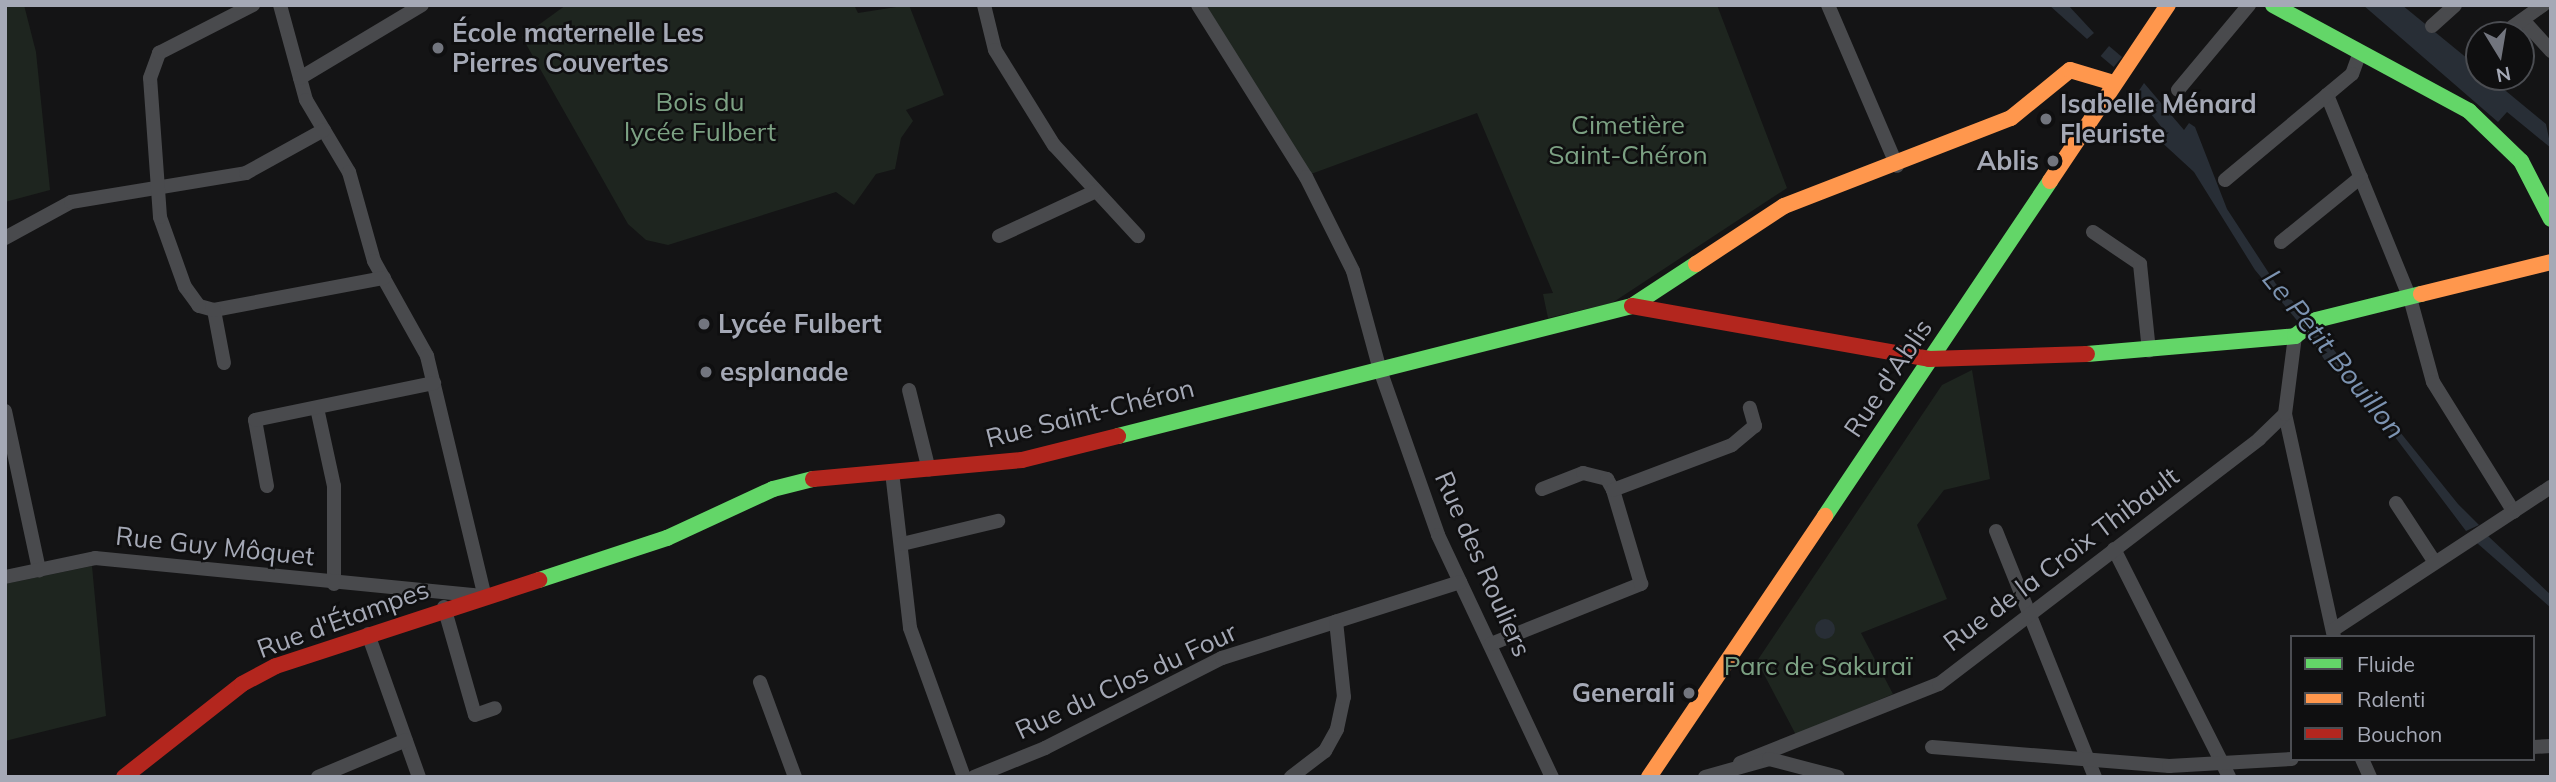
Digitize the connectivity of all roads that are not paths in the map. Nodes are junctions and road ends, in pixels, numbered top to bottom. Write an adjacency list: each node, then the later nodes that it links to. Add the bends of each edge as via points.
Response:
1 (253, 5): 28 (street, via 170,46 151,64)
2 (280, 5): 20 (street)
3 (422, 5): 14 (street)
4 (984, 5): 29 (street, via 995,51 1054,145)
5 (1198, 5): 47 (street, Rue des Rouliers, via 1306,177 1353,271)
6 (1828, 5): 25 (street)
7 (2168, 5): 21 (street, Rue d'Ablis)
8 (2183, 5): 45 (street, Rue d'Ablis)
9 (2249, 5): 22 (street)
10 (2261, 5): 17 (street)
11 (2273, 5): 17 (street)
12 (2455, 5): 16 (street)
13 (2543, 5): 15 (street)
14 (400, 11): 20 (street)
15 (2523, 20): 18 (street)
16 (2432, 26)
17 (2335, 41): 19 (street)
18 (2550, 49)
19 (2360, 55): 23 (street, via 2352,74); 30 (street, via 2469,111 2521,161)
20 (300, 78): 24 (street)
21 (2114, 83): 25 (street, via 2070,71 2011,118); 45 (street, Rue d'Ablis)
22 (2178, 90)
23 (2327, 95): 26 (street); 27 (street)
24 (324, 130): 28 (street, via 246,173); 39 (street, via 349,172)
25 (1897, 166): 41 (street, via 1784,206)
26 (2361, 177): 35 (street); 40 (street)
27 (2225, 180)
28 (155, 186): 34 (street, via 71,202); 42 (street, via 184,287 199,306)
29 (1094, 192): 32 (street); 33 (street)
30 (2551, 219)
31 (2094, 232): 44 (street, via 2140,264)
32 (999, 236)
33 (1138, 236)
34 (5, 238)
35 (2281, 242)
36 (2551, 251): 38 (street)
37 (2551, 262): 38 (street)
38 (2527, 267): 40 (street)
39 (384, 278): 42 (street); 48 (street, via 427,356)
40 (2410, 298): 43 (street); 61 (street, via 2443,402)
41 (1632, 306): 45 (street); 47 (street, Rue Saint-Chéron)
42 (214, 310): 46 (street)
43 (2302, 329): 44 (street); 53 (street)
44 (2149, 351): 45 (street)
45 (1936, 360): 96 (street, Rue d'Ablis); 97 (street, Rue d'Ablis)
46 (224, 363)
47 (1378, 367): 54 (street, Rue Saint-Chéron, via 1022,460); 69 (street, Rue des Rouliers)
48 (434, 383): 50 (street); 72 (street)
49 (909, 390): 54 (street)
50 (317, 408): 56 (street, via 255,420); 70 (street, via 334,486)
51 (1750, 408): 59 (street, via 1755,426 1732,446)
52 (5, 411): 67 (street)
53 (2285, 414): 65 (street, Rue de la Croix Thibault); 76 (street)
54 (929, 470): 55 (street, Rue Saint-Chéron)
55 (892, 472): 64 (street); 72 (street, Rue Saint-Chéron, via 795,482 667,538)
56 (267, 486)
57 (2551, 487): 61 (street)
58 (1542, 489): 59 (street, via 1583,473 1607,479)
59 (1614, 490): 78 (street, via 1641,584)
60 (2396, 503): 66 (street)
61 (2514, 512): 66 (street)
62 (998, 521): 64 (street)
63 (1996, 531): 74 (street)
64 (902, 544): 92 (street, via 910,628)
65 (2114, 549): 74 (street, Rue de la Croix Thibault); 87 (street)
66 (2434, 561): 76 (street)
67 (38, 570): 68 (street, Rue Guy Môquet); 70 (street, Rue Guy Môquet, via 94,558)
68 (5, 577)
69 (1461, 582): 75 (street, Rue du Clos du Four); 78 (street, Rue des Rouliers)
70 (334, 584): 71 (street, Rue Guy Môquet)
71 (420, 593): 72 (street, Rue Guy Môquet); 73 (street)
72 (482, 595): 73 (street, Rue d'Étampes)
73 (440, 609): 77 (street, Rue d'Étampes); 80 (street, via 475,715)
74 (2031, 614): 85 (street, Rue de la Croix Thibault, via 1939,684); 86 (street)
75 (1336, 621): 93 (street, Rue du Clos du Four, via 1222,659 1045,748); 94 (street, via 1343,697 1337,729 1325,751)
76 (2334, 633)
77 (368, 635): 81 (street); 88 (street, Rue d'Étampes, via 242,684)
78 (1491, 644): 95 (street, Rue des Rouliers)
79 (760, 682): 91 (street)
80 (495, 708)
81 (406, 740): 89 (street); 90 (street)
82 (1932, 747): 86 (street)
83 (2290, 759): 87 (street)
84 (2363, 761): 102 (street)
85 (1740, 763): 98 (street, Rue de la Croix Thibault); 99 (street, via 1769,759)
86 (2090, 763): 87 (street); 100 (street)
87 (2221, 763): 101 (street)
88 (124, 777)
89 (318, 777)
90 (419, 777)
91 (795, 777)
92 (964, 777)
93 (974, 777)
94 (1291, 777)
95 (1552, 777)
96 (1649, 777)
97 (1663, 777)
98 (1705, 777)
99 (1838, 777)
100 (2095, 777)
101 (2229, 777)
102 (2370, 777)

